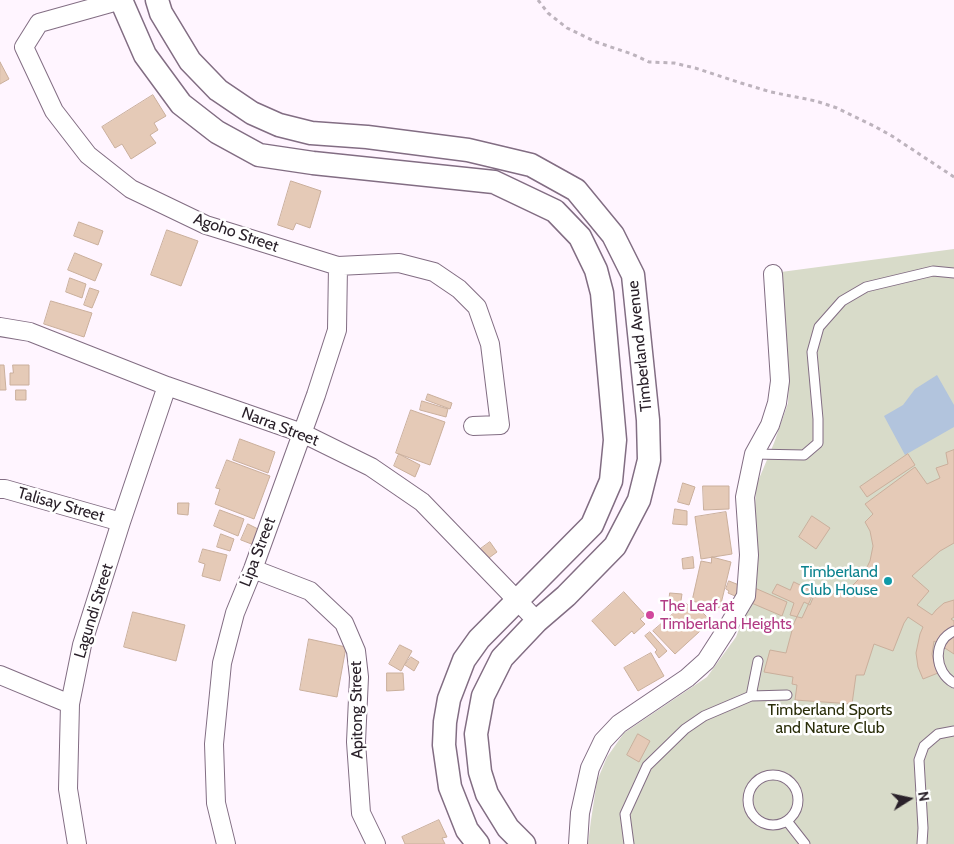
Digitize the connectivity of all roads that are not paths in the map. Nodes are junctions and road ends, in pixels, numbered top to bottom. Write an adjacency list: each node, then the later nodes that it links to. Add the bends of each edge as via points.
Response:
1 (121, 0): 4 (street, Timberland Avenue, via 145,55 181,104 216,132 259,155); 5 (street, Agoho Street, via 39,23 24,47 54,111 88,155 131,189 206,225)
2 (157, 0): 3 (street, Timberland Avenue, via 161,13 190,61 218,90 252,113 311,133)
3 (367, 137): 4 (street); 17 (street, Timberland Avenue, via 468,150 532,164 576,190 613,235 633,275 650,460 639,500 615,546)
4 (362, 168): 16 (street, Timberland Avenue, via 494,182 555,211 580,237 596,270 602,293 615,440 611,481 592,525)
5 (338, 266): 10 (street, Agoho Street, via 399,263 434,272 459,288 477,307 490,344 500,425); 11 (street, Lipa Street, via 336,330)
6 (954, 273): 12 (lane, via 933,271 866,287 842,301 819,327 812,352 818,442 804,455)
7 (773, 274): 12 (street, via 780,381 770,425)
8 (0, 327): 9 (street, Narra Street, via 30,332)
9 (167, 386): 11 (street, Narra Street); 14 (street, Lagundi Street)
10 (473, 426)
11 (302, 432): 15 (street, Lipa Street); 16 (street, Narra Street, via 371,467 422,502)
12 (754, 454): 32 (street, via 745,497 749,555 746,596 706,661 687,678 619,724 603,741 590,768 580,813)
13 (0, 489): 14 (street, Talisay Street)
14 (121, 522): 24 (street, Lagundi Street, via 82,645)
15 (253, 569): 28 (street, Lipa Street, via 235,613 222,662 214,744 216,803); 29 (street, Apitong Street, via 310,591 344,624 356,651 359,677 356,742 361,813)
16 (517, 601): 17 (street, Narra Street); 30 (street, Timberland Avenue, via 479,639 464,660 448,699 444,745 450,787 467,830)
17 (537, 621): 31 (street, Timberland Avenue, via 502,658 483,696 476,734 480,772 487,794 508,828)
18 (954, 631): 21 (lane, via 943,639 937,656 943,674)
19 (758, 661): 23 (lane)
20 (0, 675): 24 (street)
21 (954, 683)
22 (787, 695): 23 (lane)
23 (751, 696): 33 (lane, via 704,716 685,729 647,766 625,814)
24 (70, 704): 27 (street, Lagundi Street, via 68,789)
25 (954, 731): 35 (lane, via 938,734 924,746 919,760)
26 (787, 821): 26 (lane, via 797,807 796,790 784,778 767,776 759,780 750,792 753,814 765,824); 34 (lane)
27 (76, 844)
28 (226, 844)
29 (376, 844)
30 (478, 844)
31 (524, 844)
32 (578, 844)
33 (629, 844)
34 (805, 844)
35 (922, 844)

